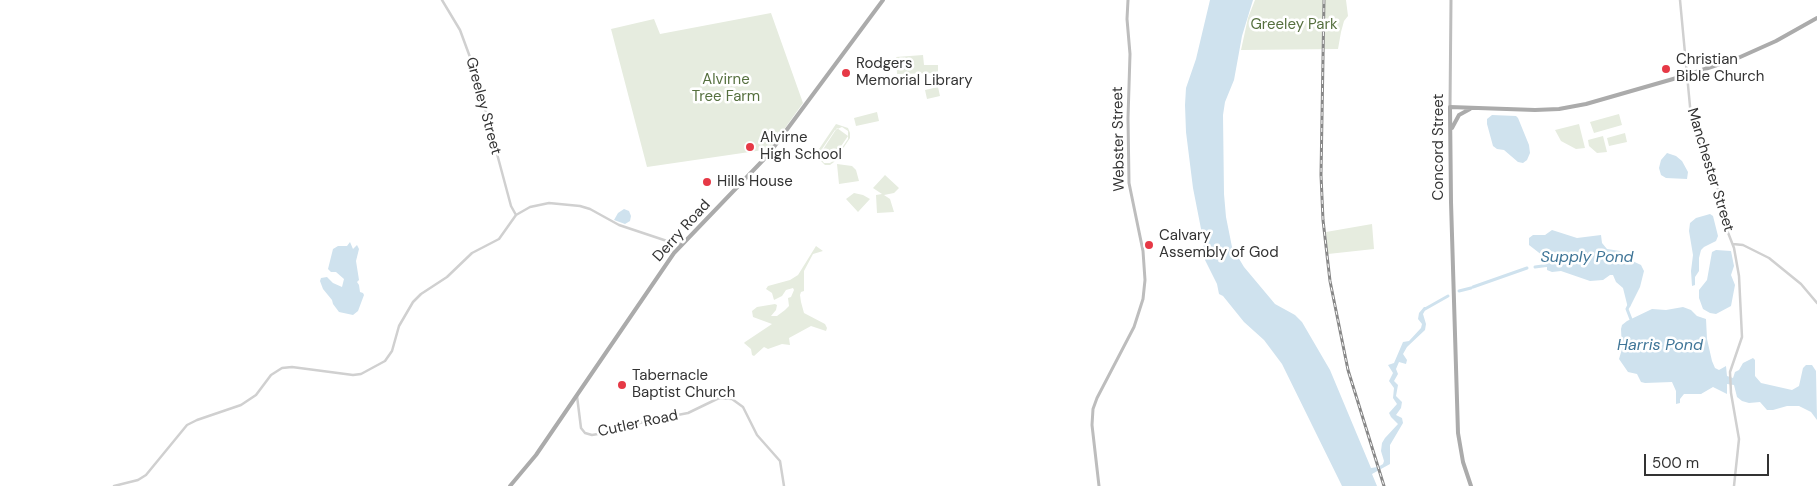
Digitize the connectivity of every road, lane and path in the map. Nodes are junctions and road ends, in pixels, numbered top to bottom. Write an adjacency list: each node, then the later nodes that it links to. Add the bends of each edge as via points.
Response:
1 (442, 0): 11 (street, Greeley Street, via 460,30 474,68)
2 (883, 0): 13 (main road, Derry Road, via 768,155)
3 (1128, 0): 23 (main road, Webster Street, via 1129,183 1145,270 1143,299 1131,334 1093,409)
4 (1451, 0): 8 (main road, Concord Street)
5 (1680, 0): 7 (street, Manchester Street)
6 (1817, 18): 7 (main road, via 1754,51)
7 (1687, 75): 9 (main road, via 1566,108); 14 (street, Manchester Street, via 1691,119 1717,183 1722,217)
8 (1450, 107): 9 (main road); 10 (main road, Concord Street)
9 (1474, 108): 10 (main road, via 1459,115)
10 (1450, 133): 24 (main road, Concord Street, via 1458,437)
11 (516, 216): 12 (street, via 541,203 576,206 590,209 625,228); 20 (street, via 499,239 472,253 413,302 399,326 389,357 382,363 367,372 353,375 282,368 256,395 241,405 187,425 146,475)
12 (676, 243): 13 (street); 15 (street)
13 (682, 244): 15 (main road, Derry Road)
14 (1733, 244): 16 (street, via 1743,245 1769,258 1801,284); 25 (street, Manchester Street, via 1743,331 1730,376 1739,438)
15 (678, 248): 17 (main road, Derry Road)
16 (1817, 303)
17 (577, 394): 18 (main road, Derry Road); 19 (street, Cutler Road)
18 (572, 402): 19 (street); 21 (main road, Derry Road, via 536,455)
19 (578, 406): 22 (street, Cutler Road, via 582,430 597,435 646,420 690,413 719,398 732,399 743,407 757,435 780,461)
20 (114, 486)
21 (510, 486)
22 (784, 486)
23 (1099, 486)
24 (1471, 486)
25 (1734, 486)

